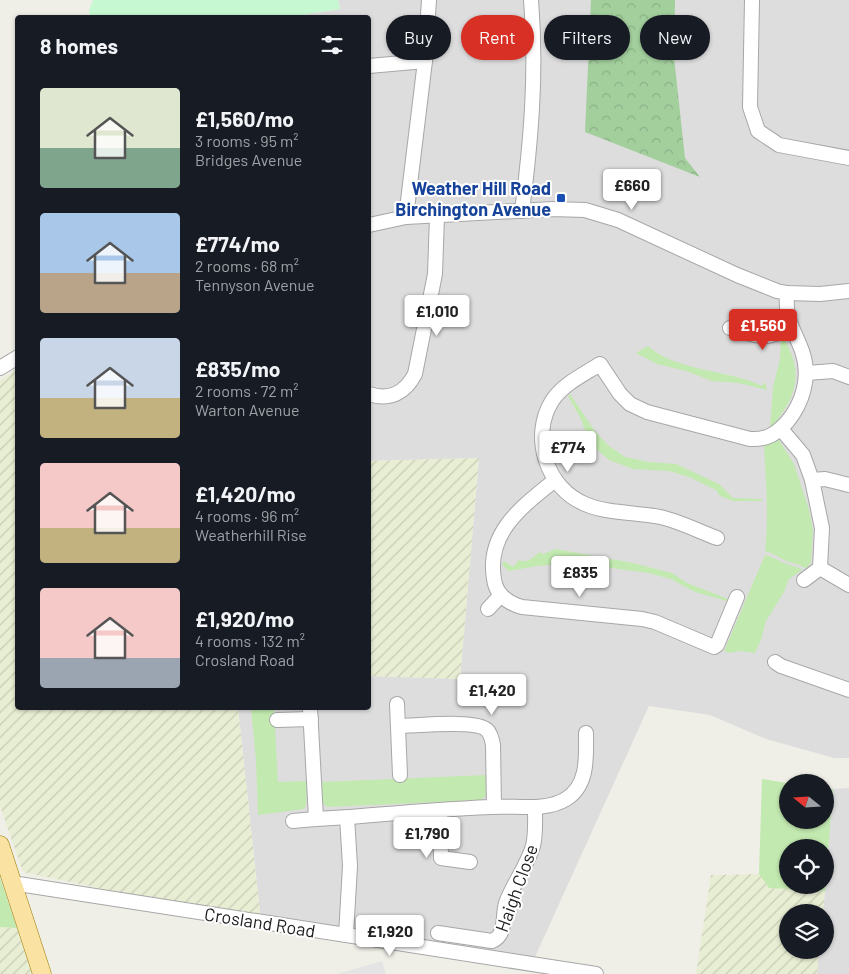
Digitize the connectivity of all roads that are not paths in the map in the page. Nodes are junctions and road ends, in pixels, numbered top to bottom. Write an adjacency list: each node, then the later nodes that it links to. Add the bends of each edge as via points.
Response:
1 (429, 0): 4 (street)
2 (531, 0): 8 (street, via 534,92)
3 (752, 0): 7 (street, via 750,107 758,131 779,145)
4 (428, 15)
5 (425, 60): 6 (street); 10 (street)
6 (371, 66)
7 (849, 158)
8 (522, 211): 9 (street); 13 (street, via 585,210 618,220 738,275)
9 (437, 216): 10 (street); 20 (street, via 435,274 415,374 409,385 398,393 378,397)
10 (406, 217): 11 (street)
11 (371, 225)
12 (849, 291): 13 (street)
13 (787, 293): 14 (street, via 786,309)
14 (791, 327): 15 (street, via 775,336 761,337); 18 (street)
15 (730, 328)
16 (15, 359): 17 (street)
17 (0, 368)
18 (807, 373): 19 (street, via 833,372); 21 (street, via 799,405)
19 (849, 377)
20 (371, 395)
21 (781, 429): 22 (street, via 765,439 750,439 647,412 630,404 620,394 600,364 562,389 544,420 541,442 546,463); 23 (street, via 803,455)
22 (555, 480): 25 (street, via 572,497 586,505 660,517); 29 (street, via 523,507 498,538 492,570 494,584)
23 (812, 480): 24 (street, via 825,479); 26 (street, via 822,528)
24 (849, 485)
25 (717, 538)
26 (820, 568): 27 (street); 28 (street)
27 (804, 580)
28 (849, 584)
29 (502, 595): 30 (street, via 510,603 522,607 655,622 714,647); 31 (street)
30 (737, 597)
31 (488, 609)
32 (775, 662): 33 (street)
33 (849, 690)
34 (397, 704): 37 (street)
35 (311, 713): 36 (street); 44 (street)
36 (277, 720)
37 (398, 726): 39 (street); 40 (street, via 461,724 476,725 486,730 493,745)
38 (586, 733): 41 (street, via 586,768 580,785 568,798 554,805)
39 (400, 775)
40 (494, 806): 41 (street); 42 (street)
41 (535, 807): 49 (street, Haigh Close, via 532,847 506,905 502,933 498,939 492,941)
42 (440, 810): 43 (street); 47 (street, via 441,858)
43 (347, 817): 44 (street); 50 (street, via 350,866)
44 (316, 818): 45 (street)
45 (293, 821)
46 (0, 845): 48 (main road)
47 (470, 862)
48 (12, 883): 50 (street, Crosland Road); 51 (main road)
49 (438, 933)
50 (346, 935): 52 (street, Crosland Road)
51 (42, 974)
52 (596, 974)

